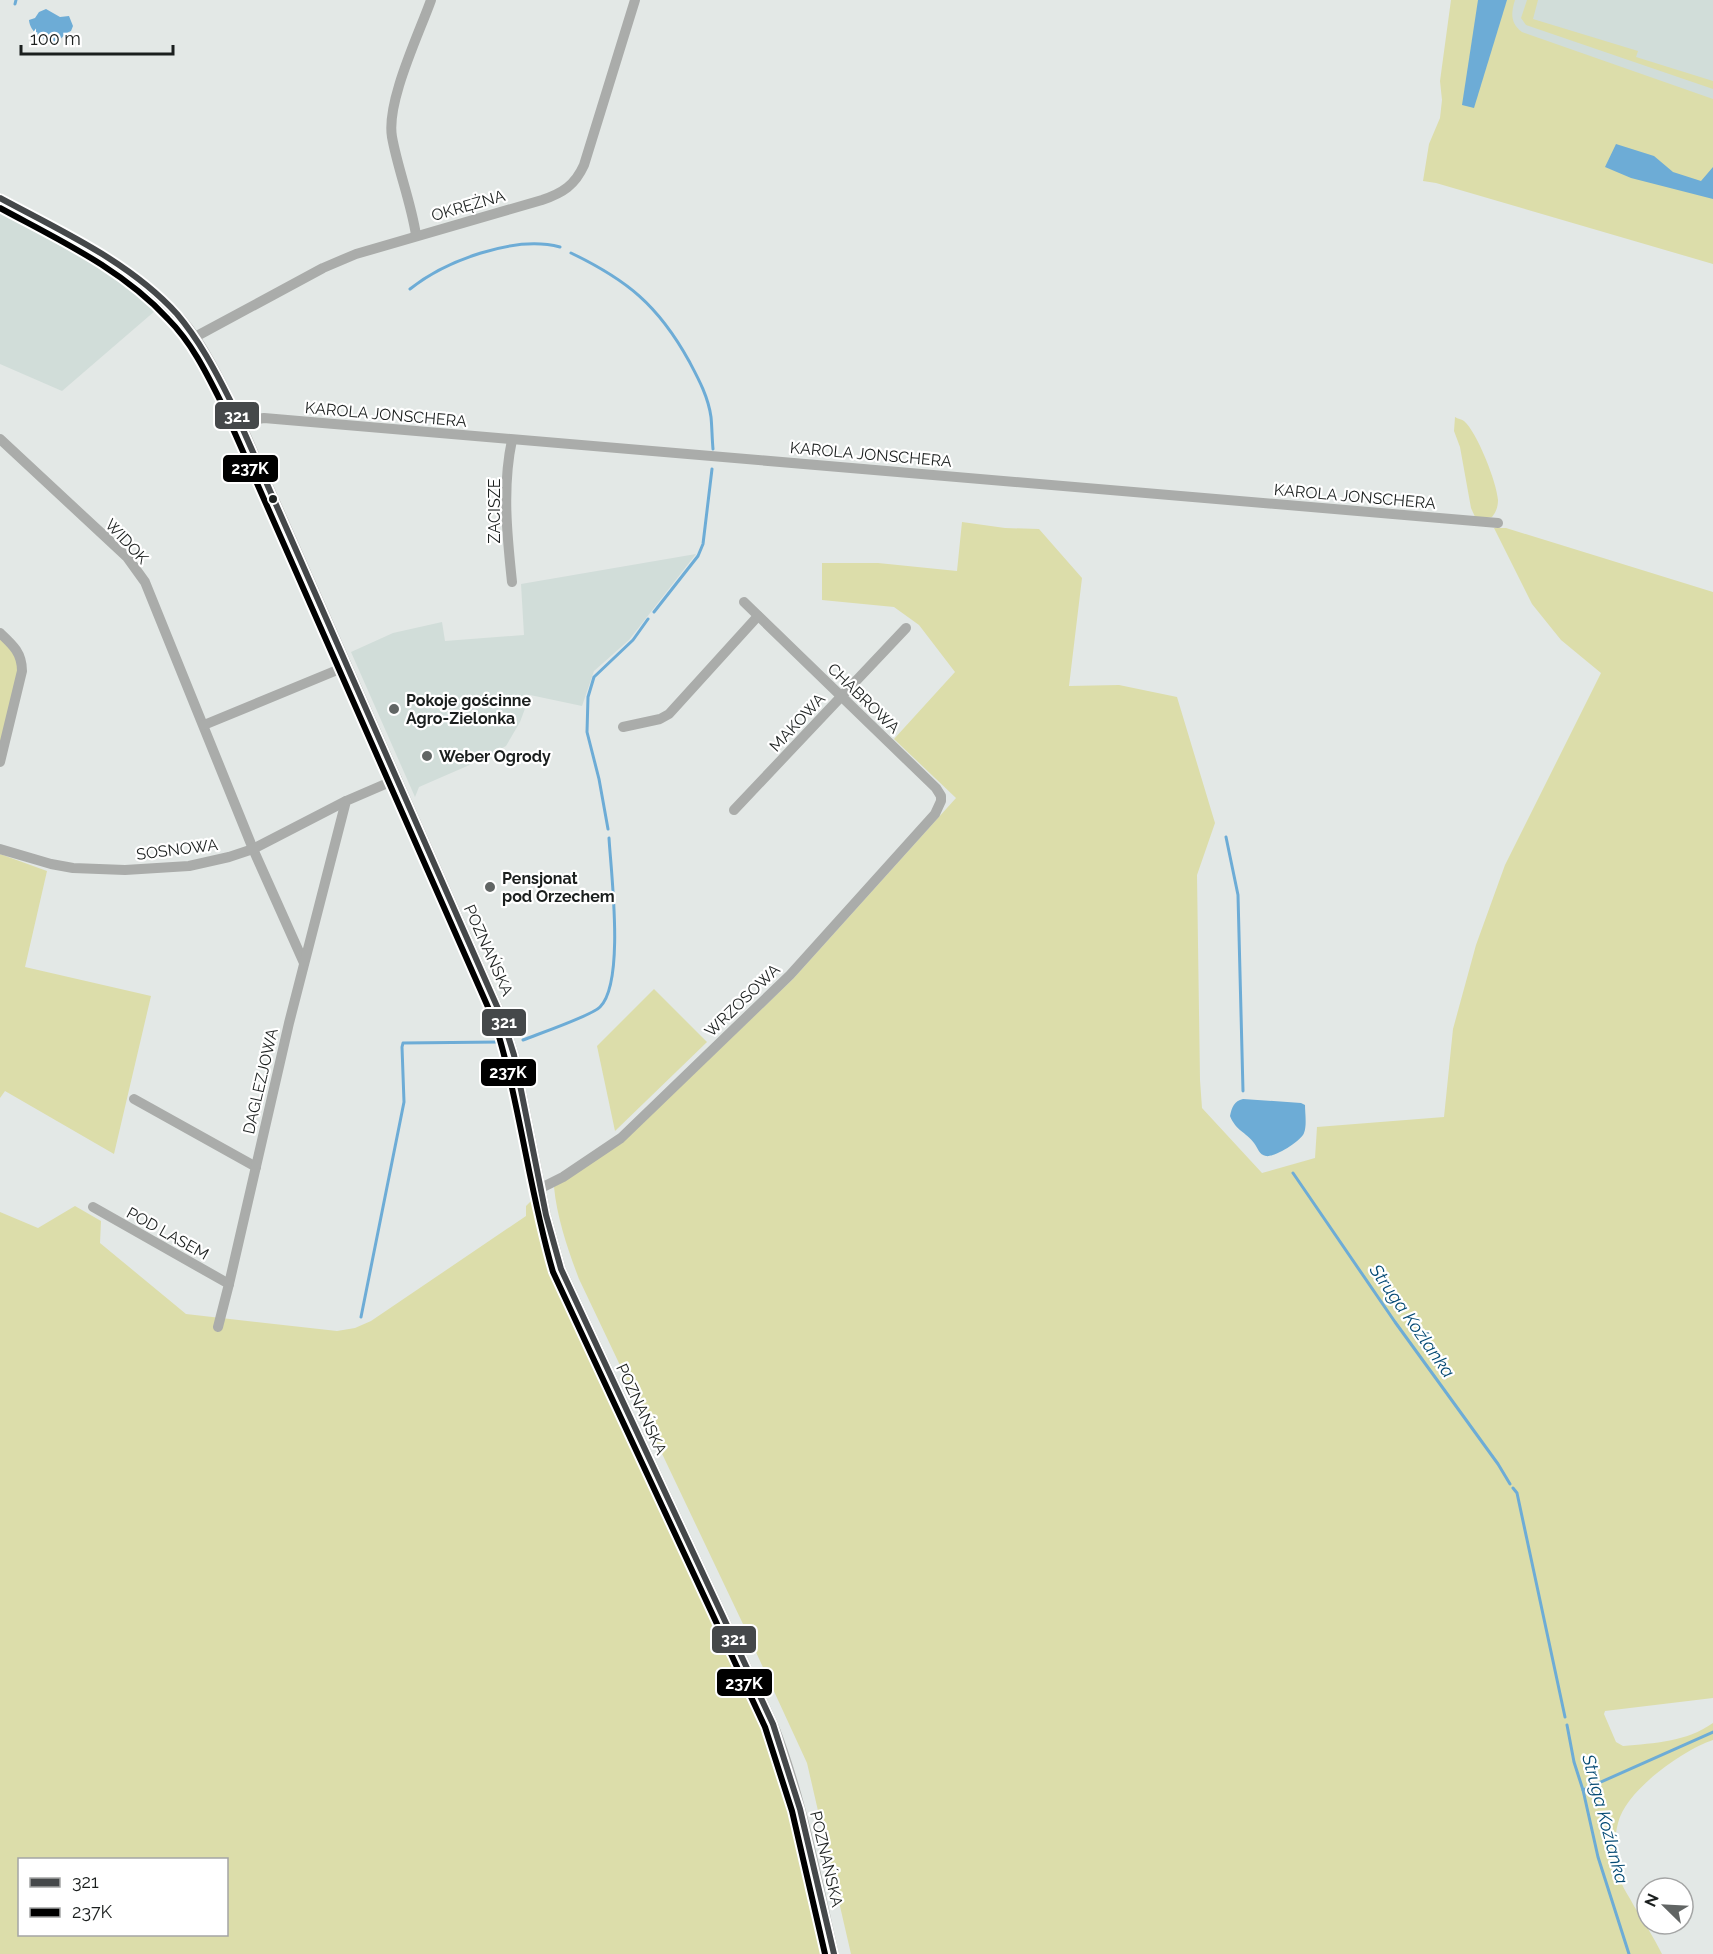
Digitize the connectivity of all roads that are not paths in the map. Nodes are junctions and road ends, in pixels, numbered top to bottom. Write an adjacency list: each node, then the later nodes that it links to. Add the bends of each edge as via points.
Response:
1 (431, 0): 4 (street, via 397,94 391,122)
2 (635, 0): 4 (street, OKRĘŻNA, via 584,165 575,181 553,196)
3 (0, 198): 5 (street, POZNAŃSKA, via 112,261 157,296)
4 (416, 235): 5 (street, OKRĘŻNA, via 323,268)
5 (195, 337): 6 (street, POZNAŃSKA, via 218,374)
6 (240, 422): 8 (street, KAROLA JONSCHERA, via 264,418); 15 (street, POZNAŃSKA)
7 (0, 439): 17 (street, WIDOK, via 127,557 145,582)
8 (512, 440): 9 (street, KAROLA JONSCHERA); 10 (street, ZACISZE, via 506,519)
9 (1498, 523)
10 (512, 582)
11 (744, 602): 12 (street, CHABROWA)
12 (758, 616): 16 (street, CHABROWA); 18 (street, via 669,714)
13 (906, 628): 16 (street, MAKOWA)
14 (0, 633): 19 (street, via 22,660)
15 (347, 666): 17 (street); 20 (street, POZNAŃSKA)
16 (841, 697): 22 (street, CHABROWA, via 939,792); 23 (street, MAKOWA)
17 (204, 725): 25 (street, WIDOK)
18 (623, 727)
19 (0, 762)
20 (397, 779): 21 (street, SOSNOWA); 29 (street, POZNAŃSKA, via 506,1028)
21 (346, 801): 25 (street, SOSNOWA); 26 (street, DAGLEZJOWA)
22 (940, 806): 29 (street, WRZOSOWA, via 790,975 621,1138)
23 (734, 810)
24 (0, 849): 25 (street, SOSNOWA, via 51,864 99,870 189,866)
25 (254, 849): 26 (street)
26 (304, 963): 28 (street, DAGLEZJOWA)
27 (134, 1099): 28 (street)
28 (256, 1167): 31 (street, DAGLEZJOWA)
29 (541, 1188): 33 (street, POZNAŃSKA, via 555,1252 567,1284 785,1756)
30 (93, 1208): 31 (street, POD LASEM)
31 (229, 1284): 32 (street, DAGLEZJOWA)
32 (218, 1327)
33 (834, 1954)

